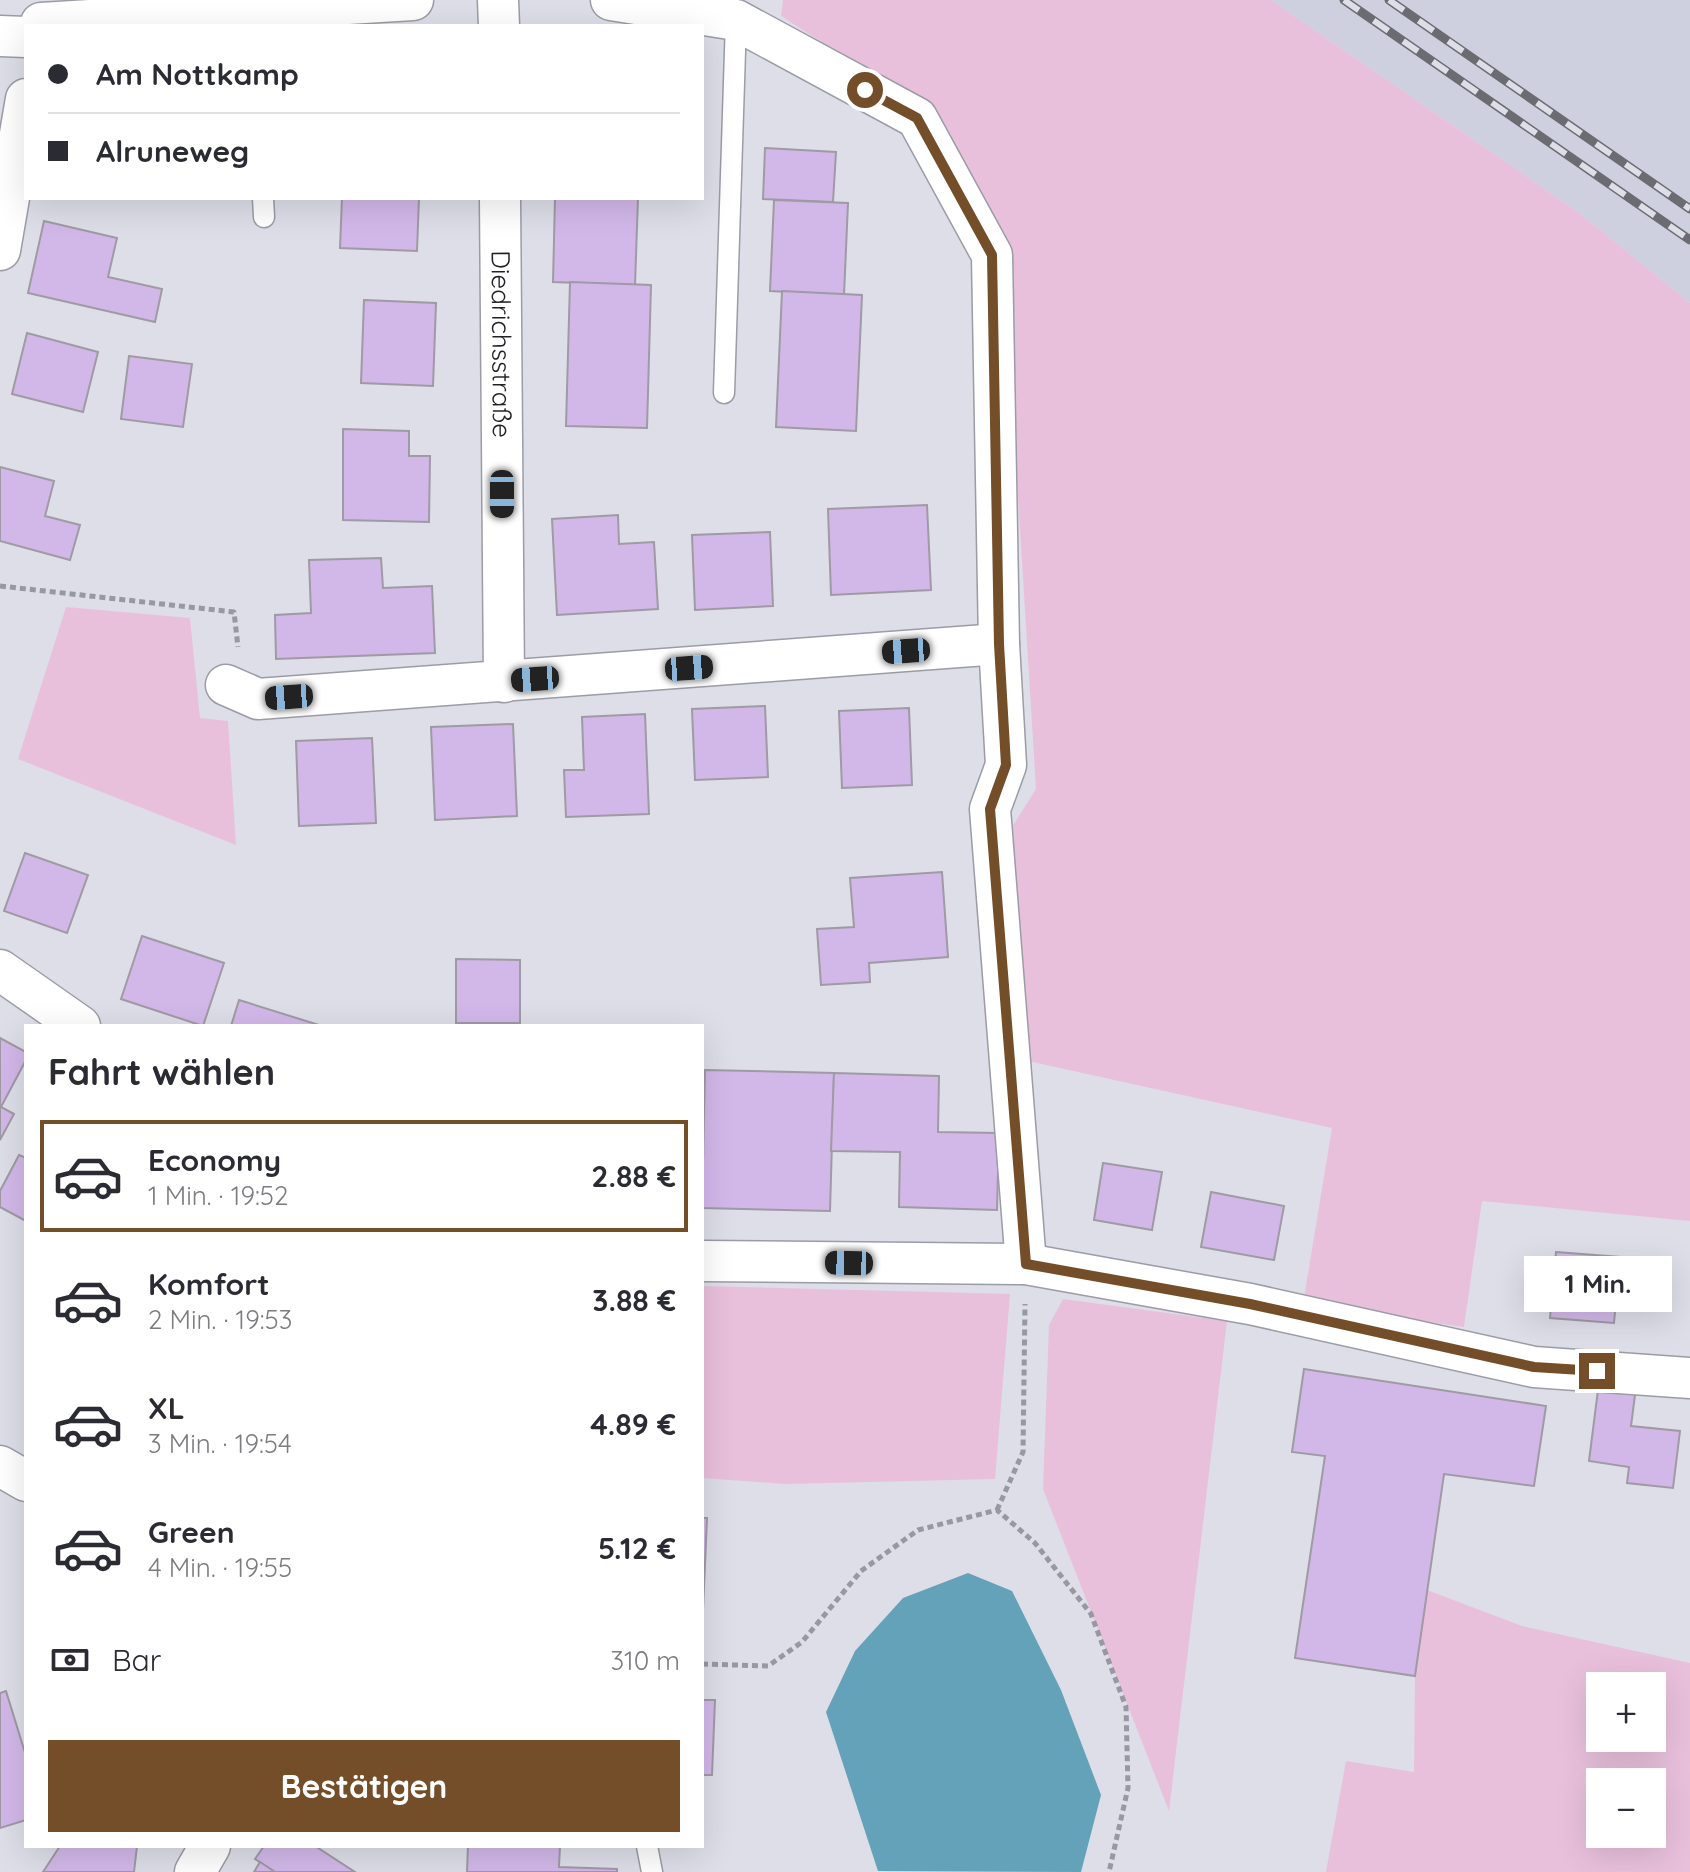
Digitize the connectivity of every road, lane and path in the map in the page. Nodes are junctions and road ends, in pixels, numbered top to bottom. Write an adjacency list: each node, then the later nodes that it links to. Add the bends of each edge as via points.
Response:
1 (413, 0): 4 (street)
2 (498, 0): 7 (street)
3 (611, 0): 5 (street)
4 (262, 18): 6 (street)
5 (736, 20): 13 (lane); 15 (street, via 917,118 992,255)
6 (38, 22)
7 (499, 24)
8 (24, 27): 9 (street)
9 (0, 36)
10 (24, 111): 12 (street)
11 (500, 200): 16 (street, Diedrichsstraße)
12 (0, 250)
13 (724, 393)
14 (0, 586): 17 (path, via 234,612 239,653)
15 (999, 644): 16 (street); 21 (street, via 1006,765 990,809)
16 (504, 682): 17 (street, via 258,699)
17 (226, 685)
18 (0, 970): 19 (street)
19 (77, 1024)
20 (704, 1261): 21 (street)
21 (1026, 1264): 22 (street, via 1250,1304 1534,1367); 25 (path, via 1023,1452)
22 (1690, 1378)
23 (0, 1466): 24 (street)
24 (24, 1480)
25 (997, 1510): 26 (path, via 918,1530 861,1571 802,1642 768,1666); 31 (path, via 1035,1543 1091,1614 1126,1707 1128,1788)
26 (704, 1664)
27 (209, 1848): 29 (street)
28 (647, 1848): 30 (lane)
29 (195, 1872)
30 (652, 1872)
31 (1109, 1872)

